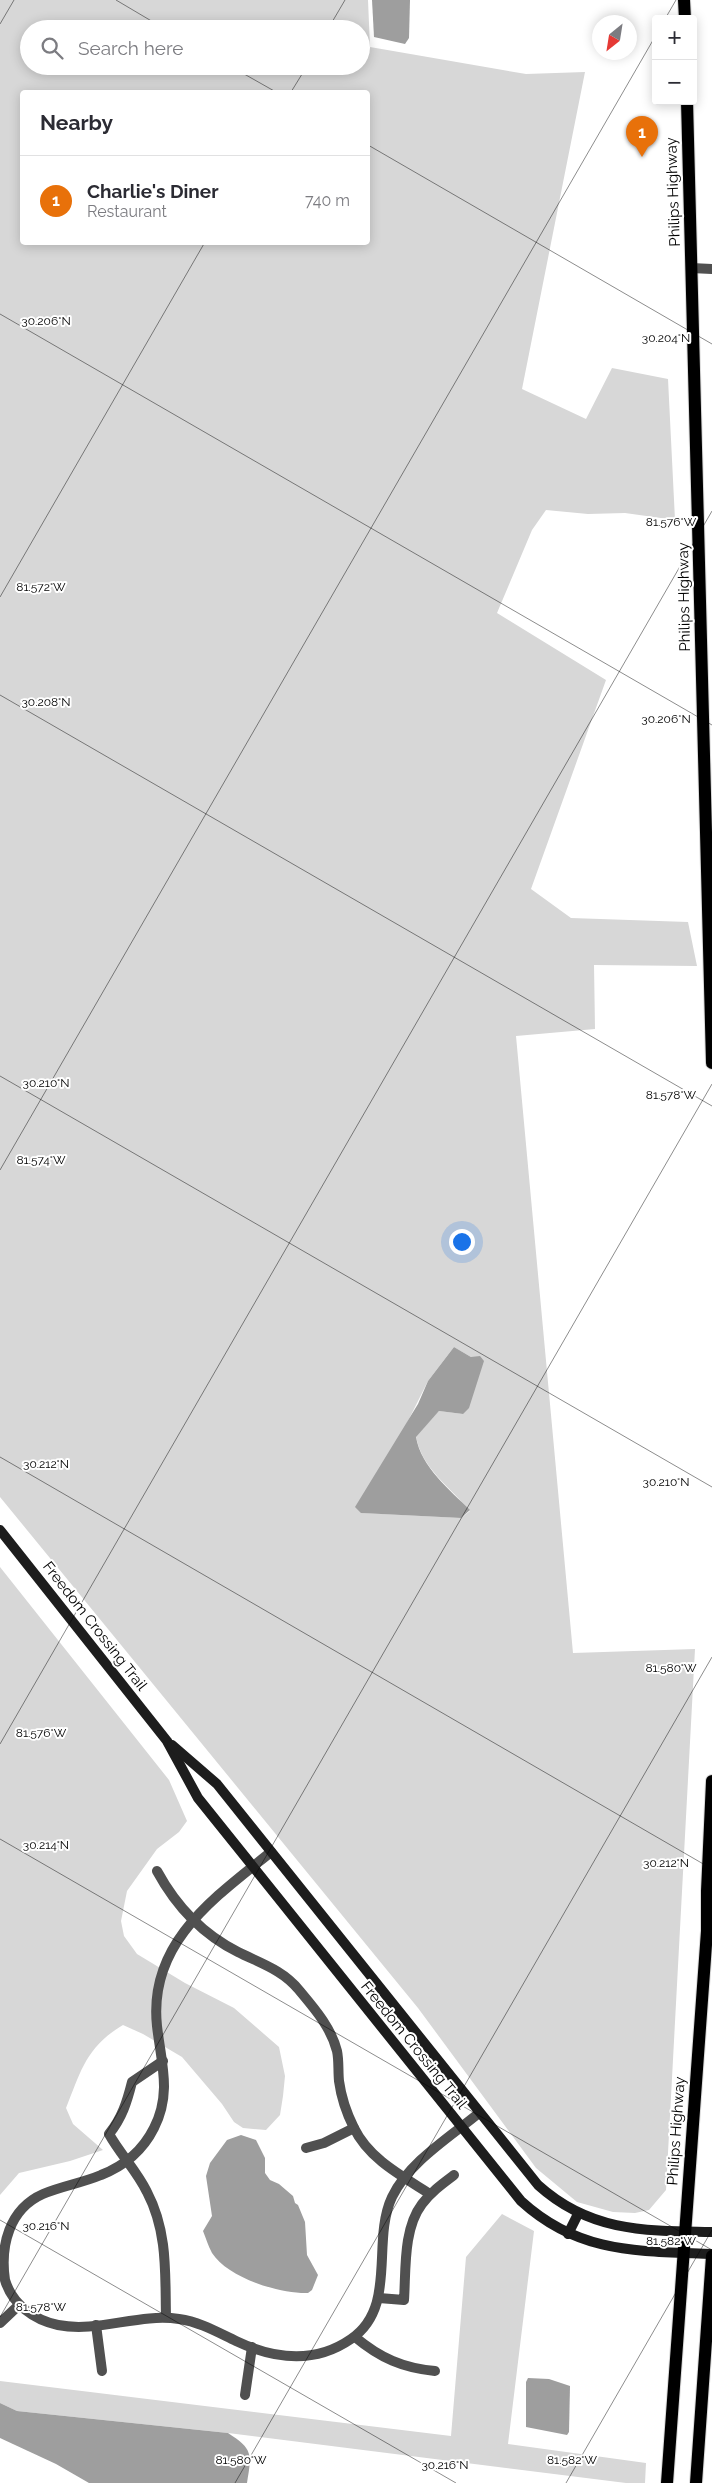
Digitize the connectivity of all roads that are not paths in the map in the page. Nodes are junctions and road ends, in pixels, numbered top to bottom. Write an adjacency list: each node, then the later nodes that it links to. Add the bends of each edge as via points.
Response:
1 (684, 0): 2 (main road)
2 (685, 15)
3 (687, 105): 4 (main road, Philips Highway)
4 (692, 268): 5 (street); 6 (main road, Philips Highway)
5 (712, 269)
6 (708, 763): 7 (main road, Philips Highway)
7 (712, 1062)
8 (0, 1530): 9 (street, Freedom Crossing Trail)
9 (167, 1741): 11 (street, Freedom Crossing Trail, via 217,1784); 12 (street, Freedom Crossing Trail, via 198,1798)
10 (712, 1781): 15 (main road, Philips Highway)
11 (271, 1852): 12 (street); 18 (street, Freedom Crossing Trail)
12 (253, 1867): 14 (street); 20 (street, Freedom Crossing Trail)
13 (157, 1870): 14 (street, via 175,1901)
14 (192, 1920): 17 (street, via 162,1971 157,1996 157,2024); 19 (street, via 222,1944 266,1964 298,1988 333,2038 339,2082)
15 (707, 1931): 16 (main road); 27 (main road, Philips Highway)
16 (712, 1945)
17 (163, 2061): 22 (street, via 165,2093 160,2113 144,2144); 22 (street, via 132,2082 127,2103 109,2134)
18 (479, 2113): 20 (street); 26 (street, Freedom Crossing Trail, via 538,2185)
19 (354, 2128): 21 (street); 24 (street, via 374,2155)
20 (461, 2128): 24 (street); 29 (street, Freedom Crossing Trail, via 520,2201)
21 (306, 2148)
22 (127, 2161): 33 (street, via 102,2175 43,2194 13,2218 2,2244 1,2269 6,2285); 34 (street, via 147,2192 163,2236)
23 (454, 2175): 25 (street)
24 (405, 2178): 25 (street); 32 (street, via 394,2194 384,2221)
25 (430, 2194): 32 (street, via 412,2223 404,2300)
26 (578, 2214): 27 (street, Freedom Crossing Trail, via 607,2224); 29 (street)
27 (684, 2231): 28 (street, Freedom Crossing Trail); 30 (main road, Philips Highway)
28 (712, 2232)
29 (568, 2234): 30 (street, Freedom Crossing Trail, via 615,2248)
30 (683, 2253): 31 (street, Freedom Crossing Trail); 43 (main road, Philips Highway)
31 (712, 2255): 36 (main road)
32 (379, 2298): 38 (street)
33 (19, 2305): 35 (street); 37 (street, via 34,2316 61,2326)
34 (166, 2317): 37 (street); 39 (street, via 206,2326)
35 (0, 2322)
36 (710, 2322): 44 (main road)
37 (96, 2325): 41 (street)
38 (355, 2337): 39 (street, via 332,2350 299,2358); 40 (street, via 393,2363)
39 (252, 2348): 42 (street)
40 (436, 2371)
41 (102, 2372)
42 (245, 2395)
43 (667, 2483)
44 (696, 2483)

